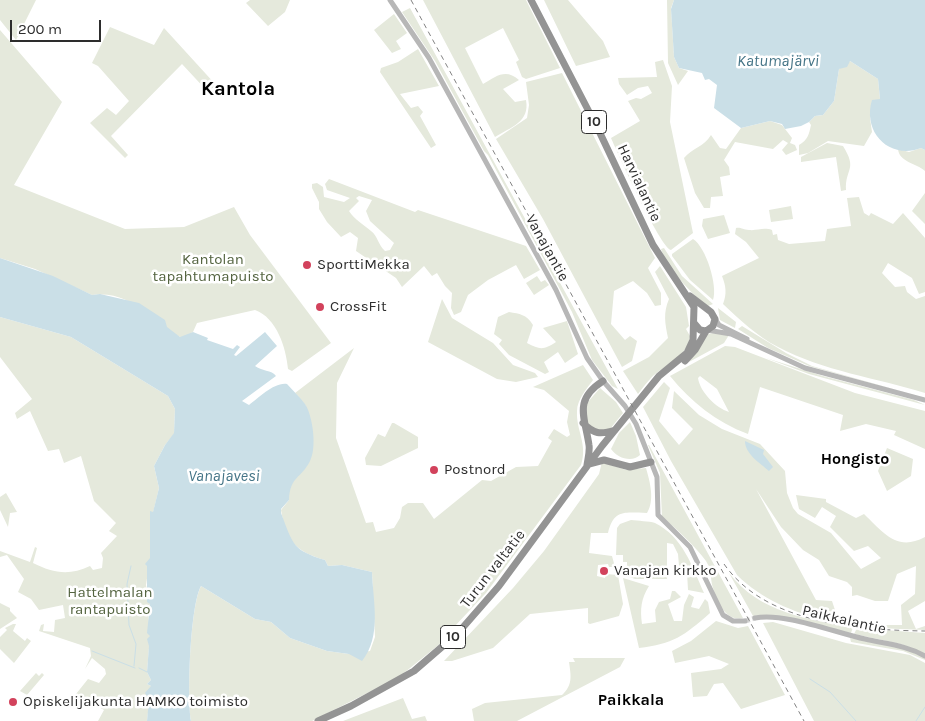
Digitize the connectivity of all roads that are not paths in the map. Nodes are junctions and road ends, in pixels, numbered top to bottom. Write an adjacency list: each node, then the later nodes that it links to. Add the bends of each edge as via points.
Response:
1 (390, 0): 9 (street, Vanajantie, via 430,58 554,286 587,358)
2 (531, 0): 3 (highway, Harvialantie / 10)
3 (654, 245): 4 (highway, Harvialantie / 10, via 691,296); 6 (highway, Harvialantie / 10, via 694,307)
4 (708, 310): 5 (highway, 10); 6 (highway)
5 (715, 319): 7 (highway, 10, via 713,326); 8 (street, via 719,325)
6 (694, 320): 7 (highway, via 699,329); 10 (highway, Turun valtatie / 10, via 687,353 663,371)
7 (706, 331): 8 (street, via 731,334); 10 (highway, Turun valtatie / 10, via 688,358)
8 (773, 355): 11 (street, via 827,375)
9 (603, 381): 12 (highway, via 584,402); 15 (street, Vanajantie, via 636,424)
10 (647, 391): 13 (highway, Turun valtatie / 10)
11 (925, 401)
12 (583, 423): 13 (highway, via 595,433); 17 (highway, via 589,444)
13 (615, 430): 14 (highway, Turun valtatie / 10)
14 (602, 446): 16 (highway); 17 (highway, Turun valtatie / 10)
15 (651, 462): 16 (highway, via 634,467); 19 (street, Vanajantie, via 657,477 658,515 690,547 723,615 733,622)
16 (616, 464): 17 (highway, via 599,460)
17 (587, 465): 21 (highway, Turun valtatie / 10, via 499,586 458,633 414,671)
18 (755, 618): 20 (street, Paikkalantie, via 781,618 902,646)
19 (745, 621)
20 (925, 656)
21 (318, 721)

